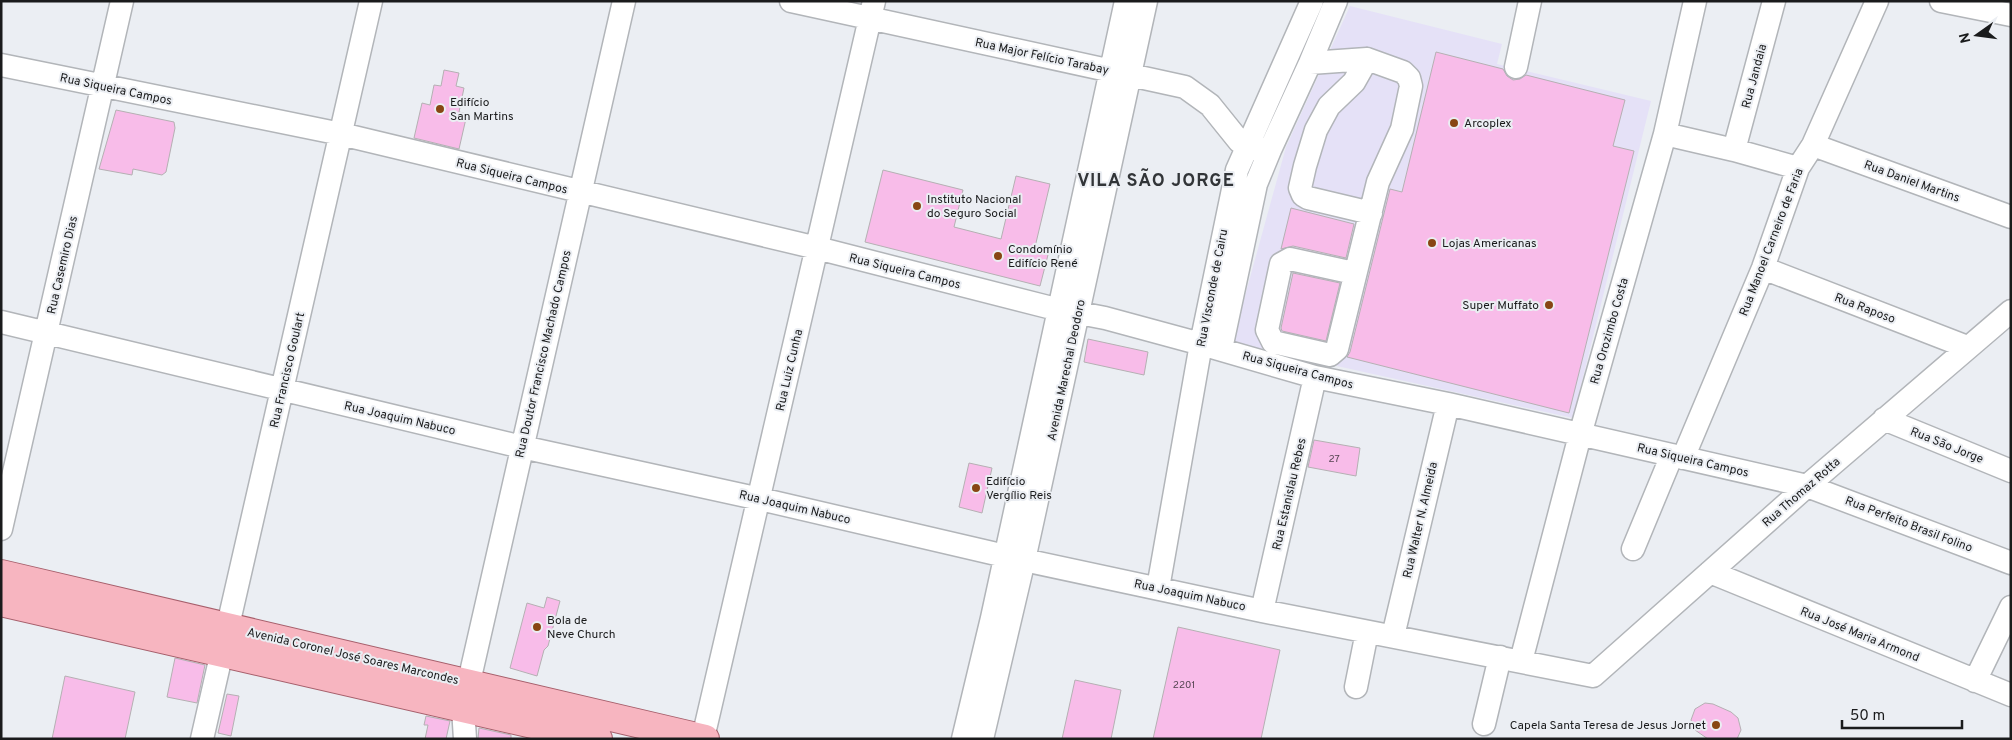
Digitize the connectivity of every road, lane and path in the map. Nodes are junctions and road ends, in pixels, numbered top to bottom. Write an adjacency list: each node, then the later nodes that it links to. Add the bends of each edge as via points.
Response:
1 (122, 1): 21 (street, Rua Casemiro Dias)
2 (371, 1): 22 (street, Rua Francisco Goulart)
3 (624, 1): 28 (street, Rua Doutor Francisco Machado Campos)
4 (791, 1): 14 (street, Rua Major Felício Tarabay)
5 (1126, 1): 20 (street, Avenida Marechal Deodoro)
6 (1146, 1): 20 (street, Avenida Marechal Deodoro)
7 (1312, 1): 25 (street, Rua Visconde de Cairu)
8 (1336, 1): 17 (street, Rua Visconde de Cairu)
9 (1530, 1): 19 (street)
10 (1696, 1): 23 (street, Rua Orozimbo Costa)
11 (1774, 1): 26 (street, Rua Jandaia)
12 (1877, 1): 24 (street, Rua Manoel Carneiro de Faria)
13 (1941, 1): 15 (street)
14 (872, 10): 20 (street, Rua Major Felício Tarabay); 31 (street, Rua Luiz Cunha)
15 (2011, 15)
16 (1368, 59): 17 (street); 29 (street, via 1403,72 1411,86 1402,129 1378,182); 29 (street, via 1354,82 1329,106 1316,130 1300,188 1308,198)
17 (1310, 63): 25 (street, Rua Visconde de Cairu)
18 (1, 65): 21 (street, Rua Siqueira Campos)
19 (1516, 67)
20 (1120, 74): 25 (street, Rua Major Felício Tarabay, via 1185,87 1210,105 1239,142); 34 (street, Avenida Marechal Deodoro)
21 (104, 86): 22 (street, Rua Siqueira Campos); 38 (street, Rua Casemiro Dias)
22 (341, 134): 28 (street, Rua Siqueira Campos); 42 (street, Rua Francisco Goulart)
23 (1665, 134): 26 (street); 45 (street, Rua Orozimbo Costa)
24 (1813, 145): 27 (street, Rua Manoel Carneiro de Faria); 30 (street, Rua Daniel Martins)
25 (1259, 149): 39 (street, Rua Visconde de Cairu, via 1256,184)
26 (1734, 150): 27 (street)
27 (1798, 168): 32 (street, Rua Manoel Carneiro de Faria)
28 (580, 193): 31 (street, Rua Siqueira Campos); 46 (street, Rua Doutor Francisco Machado Campos)
29 (1371, 213): 33 (street)
30 (2011, 217)
31 (817, 248): 34 (street, Rua Siqueira Campos); 50 (street, Rua Luiz Cunha)
32 (1763, 268): 40 (street, Rua Raposo); 47 (street, Rua Manoel Carneiro de Faria)
33 (1354, 273): 33 (street, via 1335,353 1330,355 1273,342 1267,330 1284,260)
34 (1069, 311): 39 (street, Rua Siqueira Campos); 53 (street, Avenida Marechal Deodoro)
35 (2011, 311): 37 (street, Rua Thomaz Rotta)
36 (1, 322): 38 (street, Rua Joaquim Nabuco)
37 (2001, 331): 40 (street, Rua Thomaz Rotta)
38 (46, 333): 42 (street, Rua Joaquim Nabuco); 51 (street, Rua Casemiro Dias)
39 (1211, 346): 41 (street, Rua Siqueira Campos); 57 (street, Rua Visconde de Cairu)
40 (1967, 347): 44 (street, Rua Thomaz Rotta)
41 (1315, 377): 43 (street, Rua Siqueira Campos); 60 (street, Rua Estanislau Rebes)
42 (282, 390): 46 (street, Rua Joaquim Nabuco); 63 (street, Rua Francisco Goulart)
43 (1448, 404): 45 (street, Rua Siqueira Campos); 62 (street, Rua Walter N. Almeida)
44 (1884, 420): 48 (street, Rua São Jorge); 49 (street, Rua Thomaz Rotta)
45 (1580, 435): 47 (street, Rua Siqueira Campos); 64 (street, Rua Orozimbo Costa)
46 (522, 447): 50 (street, Rua Joaquim Nabuco); 68 (street, Rua Doutor Francisco Machado Campos)
47 (1677, 457): 49 (street, Rua Siqueira Campos); 52 (street, Rua Manoel Carneiro de Faria)
48 (2011, 471)
49 (1807, 486): 54 (street, Rua Perfeito Brasil Folino); 55 (street, Rua Thomaz Rotta)
50 (760, 499): 53 (street, Rua Joaquim Nabuco); 71 (street, Rua Luiz Cunha)
51 (1, 529)
52 (1633, 549)
53 (1015, 558): 57 (street, Rua Joaquim Nabuco); 75 (street, Avenida Marechal Deodoro); 76 (street, Avenida Marechal Deodoro)
54 (2011, 562)
55 (1710, 572): 65 (street, Rua Thomaz Rotta); 66 (street, Rua José Maria Armond)
56 (1, 574): 63 (main road, Avenida Coronel José Soares Marcondes)
57 (1158, 588): 60 (street, Rua Joaquim Nabuco)
58 (1, 602): 63 (main road, Avenida Coronel José Soares Marcondes)
59 (2011, 607): 66 (street)
60 (1262, 611): 61 (street, Rua Joaquim Nabuco)
61 (1367, 632): 62 (street, Rua Joaquim Nabuco); 67 (street)
62 (1393, 636): 64 (street, Rua Joaquim Nabuco)
63 (225, 640): 68 (main road, Avenida Coronel José Soares Marcondes); 72 (street, Rua Francisco Goulart)
64 (1511, 659): 65 (street, Rua Joaquim Nabuco); 70 (street, Rua Orozimbo Costa)
65 (1593, 676)
66 (1975, 681): 69 (street, Rua José Maria Armond)
67 (1356, 687)
68 (465, 695): 71 (main road, Avenida Coronel José Soares Marcondes); 73 (street, Rua Doutor Francisco Machado Campos); 74 (main road, Avenida Coronel José Soares Marcondes)
69 (2011, 695)
70 (1484, 724)
71 (695, 738)
72 (202, 739)
73 (465, 739)
74 (598, 739)
75 (963, 739)
76 (982, 739)

